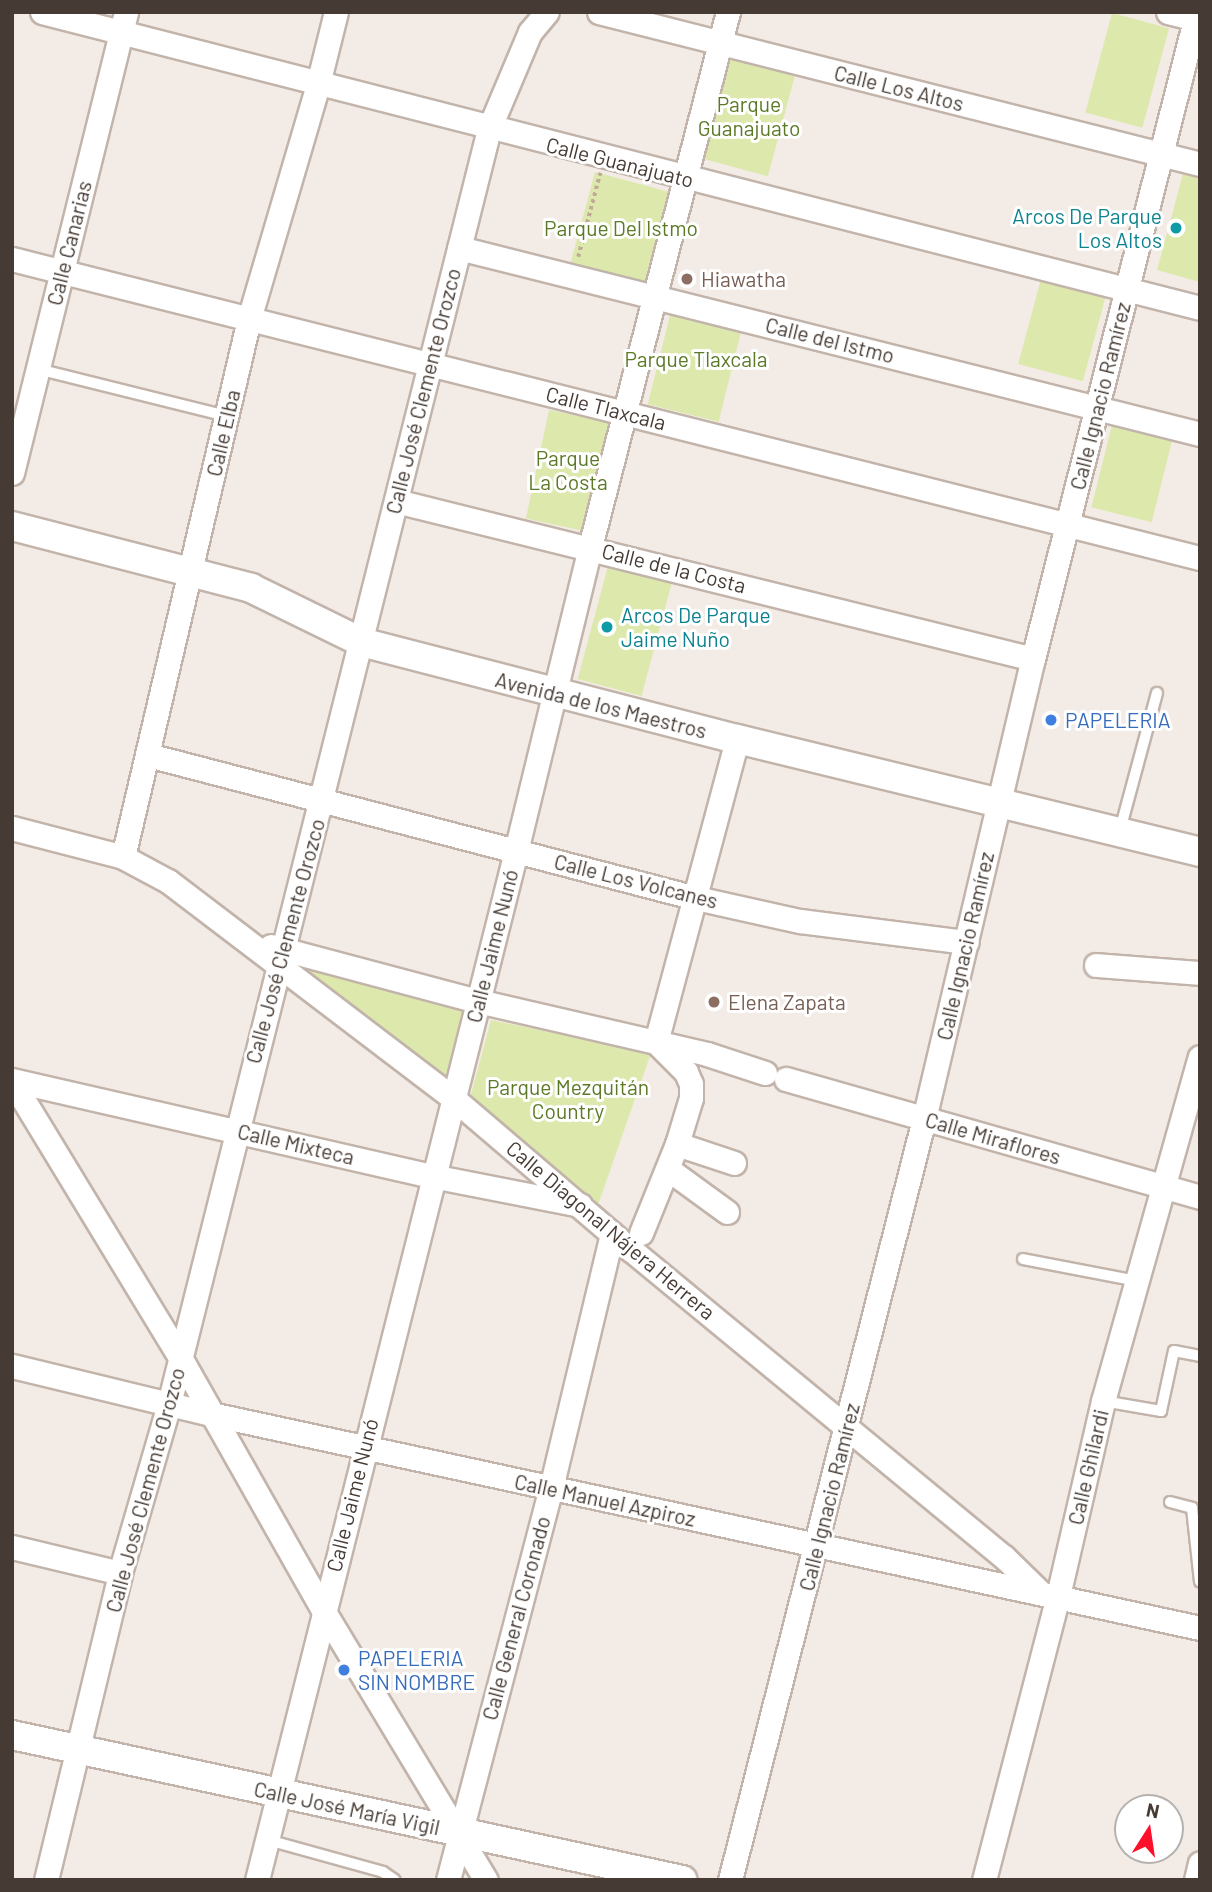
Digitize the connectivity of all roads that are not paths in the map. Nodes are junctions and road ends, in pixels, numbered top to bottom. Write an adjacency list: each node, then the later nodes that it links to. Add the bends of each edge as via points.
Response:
1 (42, 12): 8 (street, Calle Guanajuato)
2 (336, 12): 10 (street, Calle Elba)
3 (547, 12): 11 (street, Calle José Clemente Orozco, via 530,33)
4 (599, 12): 9 (street, Calle Los Altos)
5 (728, 12): 9 (street, Calle Jaime Nunó)
6 (1168, 12): 7 (street)
7 (1197, 17): 12 (street, Calle Ignacio Ramírez)
8 (123, 22): 10 (street, Calle Guanajuato); 17 (street, Calle Canarias)
9 (720, 43): 12 (street, Calle Los Altos); 14 (street, Calle Jaime Nunó)
10 (318, 84): 11 (street, Calle Guanajuato); 21 (street, Calle Elba)
11 (489, 129): 14 (street, Calle Guanajuato); 15 (street, Calle José Clemente Orozco)
12 (1161, 154): 13 (street, Calle Los Altos); 18 (street, Calle Ignacio Ramírez)
13 (1200, 164)
14 (686, 179): 18 (street, Calle Guanajuato); 19 (street, Calle Jaime Nunó)
15 (459, 248): 19 (street, Calle del Istmo); 22 (street, Calle José Clemente Orozco)
16 (12, 259): 17 (street, Calle Tlaxcala)
17 (62, 272): 21 (street, Calle Tlaxcala); 23 (street, Calle Canarias)
18 (1127, 290): 20 (street, Calle Guanajuato); 24 (street, Calle Ignacio Ramírez)
19 (656, 295): 24 (street, Calle del Istmo); 25 (street, Calle Jaime Nunó)
20 (1200, 308)
21 (249, 319): 22 (street, Calle Tlaxcala); 26 (street, Calle Elba)
22 (430, 364): 25 (street, Calle Tlaxcala); 29 (street, Calle José Clemente Orozco)
23 (38, 369): 26 (lane); 28 (street, Calle Canarias)
24 (1097, 408): 27 (street, Calle del Istmo); 30 (street, Calle Ignacio Ramírez)
25 (625, 412): 30 (street, Calle Tlaxcala); 32 (street, Calle Jaime Nunó)
26 (227, 416): 34 (street, Calle Elba)
27 (1200, 435)
28 (12, 473)
29 (396, 501): 32 (street, Calle de la Costa); 35 (street, Calle José Clemente Orozco)
30 (1068, 524): 33 (street, Calle Tlaxcala); 36 (street, Calle Ignacio Ramírez)
31 (12, 526): 34 (street, Avenida de los Maestros)
32 (590, 547): 36 (street, Calle de la Costa); 38 (street, Calle Jaime Nunó)
33 (1200, 558)
34 (192, 572): 35 (street, Avenida de los Maestros, via 251,588); 40 (street, Calle Elba)
35 (360, 642): 38 (street, Avenida de los Maestros); 41 (street, Calle José Clemente Orozco)
36 (1033, 659): 42 (street, Calle Ignacio Ramírez)
37 (1157, 693): 44 (lane)
38 (555, 694): 39 (street, Avenida de los Maestros); 45 (street, Calle Jaime Nunó)
39 (737, 740): 42 (street, Avenida de los Maestros); 48 (street)
40 (148, 755): 41 (street, Calle Los Volcanes); 47 (street, Calle Elba)
41 (322, 799): 45 (street, Calle Los Volcanes); 50 (street, Calle José Clemente Orozco)
42 (999, 803): 44 (street, Avenida de los Maestros); 49 (street, Calle Ignacio Ramírez)
43 (12, 828): 47 (street, Calle Diagonal Nájera Herrera)
44 (1119, 832): 46 (street, Avenida de los Maestros)
45 (516, 851): 48 (street, Calle Los Volcanes); 53 (street, Calle Jaime Nunó)
46 (1200, 852)
47 (123, 857): 50 (street, Calle Diagonal Nájera Herrera, via 168,881 244,939)
48 (696, 898): 49 (street, Calle Los Volcanes, via 800,920); 54 (street)
49 (967, 942): 58 (street, Calle Ignacio Ramírez)
50 (281, 958): 53 (street); 57 (street, Calle Diagonal Nájera Herrera); 59 (street, Calle José Clemente Orozco)
51 (1096, 965): 52 (street)
52 (1200, 973)
53 (478, 1001): 54 (street); 57 (street, Calle Jaime Nunó)
54 (656, 1042): 58 (street, Calle Miraflores); 60 (street, via 686,1072 691,1084)
55 (1200, 1057): 64 (street, Calle Ghilardi)
56 (12, 1080): 59 (street, Calle Mixteca); 73 (street)
57 (453, 1098): 63 (street, Calle Jaime Nunó); 66 (street, Calle Diagonal Nájera Herrera)
58 (924, 1119): 64 (street, Calle Miraflores); 78 (street, Calle Ignacio Ramírez)
59 (236, 1130): 63 (street, Calle Mixteca); 73 (street, Calle José Clemente Orozco)
60 (677, 1144): 61 (street); 62 (street)
61 (734, 1163)
62 (668, 1169): 67 (street); 68 (street)
63 (432, 1176): 66 (street, Calle Mixteca); 79 (street, Calle Jaime Nunó)
64 (1166, 1187): 65 (street, Calle Miraflores); 71 (street, Calle Ghilardi)
65 (1200, 1197)
66 (582, 1205): 69 (street, Calle Diagonal Nájera Herrera)
67 (727, 1212)
68 (641, 1233)
69 (612, 1234): 78 (street, Calle Diagonal Nájera Herrera); 80 (street, Calle General Coronado)
70 (1023, 1259): 71 (lane)
71 (1137, 1281): 75 (street, Calle Ghilardi)
72 (1200, 1356): 75 (lane, via 1174,1350 1161,1411)
73 (181, 1359): 76 (street, Calle José Clemente Orozco); 77 (street)
74 (12, 1366): 76 (street, Calle Manuel Azpiroz)
75 (1103, 1401): 86 (street, Calle Ghilardi)
76 (169, 1404): 77 (street, Calle Manuel Azpiroz); 84 (street, Calle José Clemente Orozco)
77 (211, 1414): 79 (street, Calle Manuel Azpiroz); 87 (street)
78 (847, 1425): 82 (street, Calle Ignacio Ramírez); 86 (street, Calle Diagonal Nájera Herrera)
79 (364, 1447): 80 (street, Calle Manuel Azpiroz); 87 (street, Calle Jaime Nunó)
80 (551, 1488): 82 (street, Calle Manuel Azpiroz); 92 (street, Calle General Coronado)
81 (1170, 1502): 85 (lane, via 1192,1508)
82 (817, 1545): 86 (street, Calle Manuel Azpiroz); 101 (street, Calle Ignacio Ramírez)
83 (12, 1548): 84 (street)
84 (120, 1573): 90 (street, Calle José Clemente Orozco)
85 (1200, 1582)
86 (1049, 1594): 88 (street, Calle Manuel Azpiroz); 102 (street, Calle Ghilardi)
87 (323, 1610): 91 (street, Calle Jaime Nunó); 92 (street)
88 (1200, 1628)
89 (12, 1735): 90 (street, Calle José María Vigil)
90 (78, 1748): 91 (street, Calle José María Vigil); 95 (street, Calle José Clemente Orozco)
91 (280, 1794): 92 (street, Calle José María Vigil); 93 (street, Calle Jaime Nunó)
92 (459, 1833): 98 (street, Calle General Coronado); 99 (street); 100 (street, Calle José María Vigil)
93 (268, 1840): 96 (street, Calle Jaime Nunó); 97 (lane, via 383,1872)
94 (1200, 1863): 103 (street)
95 (46, 1880)
96 (257, 1880)
97 (395, 1880)
98 (447, 1880)
99 (486, 1880)
100 (682, 1880)
101 (730, 1880)
102 (984, 1880)
103 (1196, 1880)

